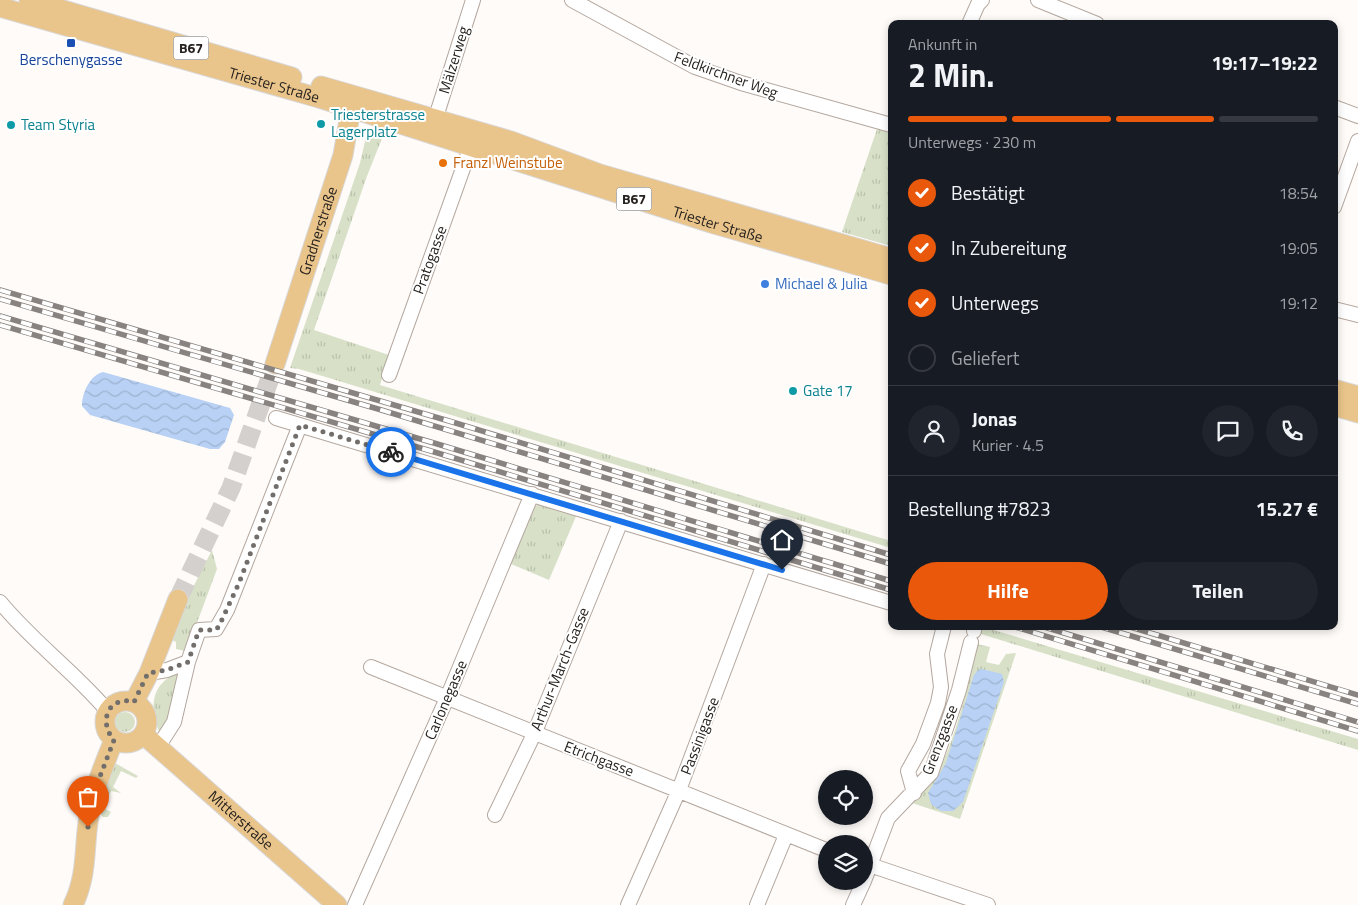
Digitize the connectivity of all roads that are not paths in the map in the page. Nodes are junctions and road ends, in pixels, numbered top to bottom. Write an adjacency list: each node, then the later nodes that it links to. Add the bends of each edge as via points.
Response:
1 (29, 0): 9 (main road, Triester Straße / B67)
2 (473, 0): 12 (street, Mälzerweg)
3 (572, 0): 13 (street, Feldkirchner Weg, via 695,67 741,84)
4 (982, 0): 7 (street)
5 (1038, 0): 8 (street)
6 (0, 7): 9 (main road, Triester Straße / B67)
7 (972, 20)
8 (1087, 20)
9 (352, 102): 12 (main road, Triester Straße / B67); 15 (main road, Triester Straße / B67); 21 (main road, Gradnerstraße, via 343,155)
10 (1338, 108): 11 (street)
11 (1358, 116)
12 (435, 120): 17 (main road, Triester Straße / B67, via 516,143 600,174)
13 (888, 124)
14 (1358, 141): 16 (street)
15 (471, 146): 18 (main road, Triester Straße / B67, via 711,223); 22 (street, Pratogasse)
16 (1338, 197)
17 (888, 257)
18 (888, 274)
19 (1338, 310): 20 (street)
20 (1358, 315)
21 (275, 364)
22 (389, 375)
23 (1338, 390): 24 (main road)
24 (1358, 396)
25 (1338, 407): 26 (main road)
26 (1358, 413)
27 (276, 418): 28 (street)
28 (300, 425): 29 (street); 37 (street, via 228,610 216,630 199,630)
29 (532, 494): 30 (street); 40 (street, Carlonegasse)
30 (621, 521): 31 (street); 44 (street, Arthur-March-Gasse)
31 (764, 564): 34 (street); 47 (street, Passinigasse)
32 (178, 599): 39 (main road)
33 (0, 602): 42 (street, via 17,623)
34 (888, 602)
35 (943, 630): 48 (street, via 937,654 941,687 938,703 923,744 908,771)
36 (973, 633): 48 (street, Grenzgasse, via 964,676 936,760 931,773)
37 (188, 662): 39 (street); 46 (street, via 174,722)
38 (371, 667): 40 (street, Etrichgasse)
39 (148, 673): 41 (main road)
40 (447, 698): 44 (street, Etrichgasse); 57 (street, Carlonegasse)
41 (134, 702): 42 (main road, via 122,701); 43 (main road, via 146,715)
42 (110, 710): 45 (main road, via 106,726)
43 (144, 734): 45 (main road, via 129,744); 46 (main road, Mitterstraße)
44 (534, 734): 47 (street, Etrichgasse); 49 (street, Arthur-March-Gasse)
45 (114, 740): 56 (main road, via 90,810 86,865)
46 (158, 747): 55 (main road, Mitterstraße)
47 (679, 790): 50 (street, Etrichgasse); 58 (street, Passinigasse)
48 (914, 793): 52 (street, Grenzgasse, via 888,818)
49 (495, 815)
50 (786, 836): 51 (street, Etrichgasse); 59 (street)
51 (818, 847)
52 (873, 851)
53 (873, 866): 61 (street)
54 (860, 890): 60 (street, Grenzgasse)
55 (328, 901)
56 (73, 905)
57 (354, 905)
58 (628, 905)
59 (757, 905)
60 (853, 905)
61 (988, 905)

